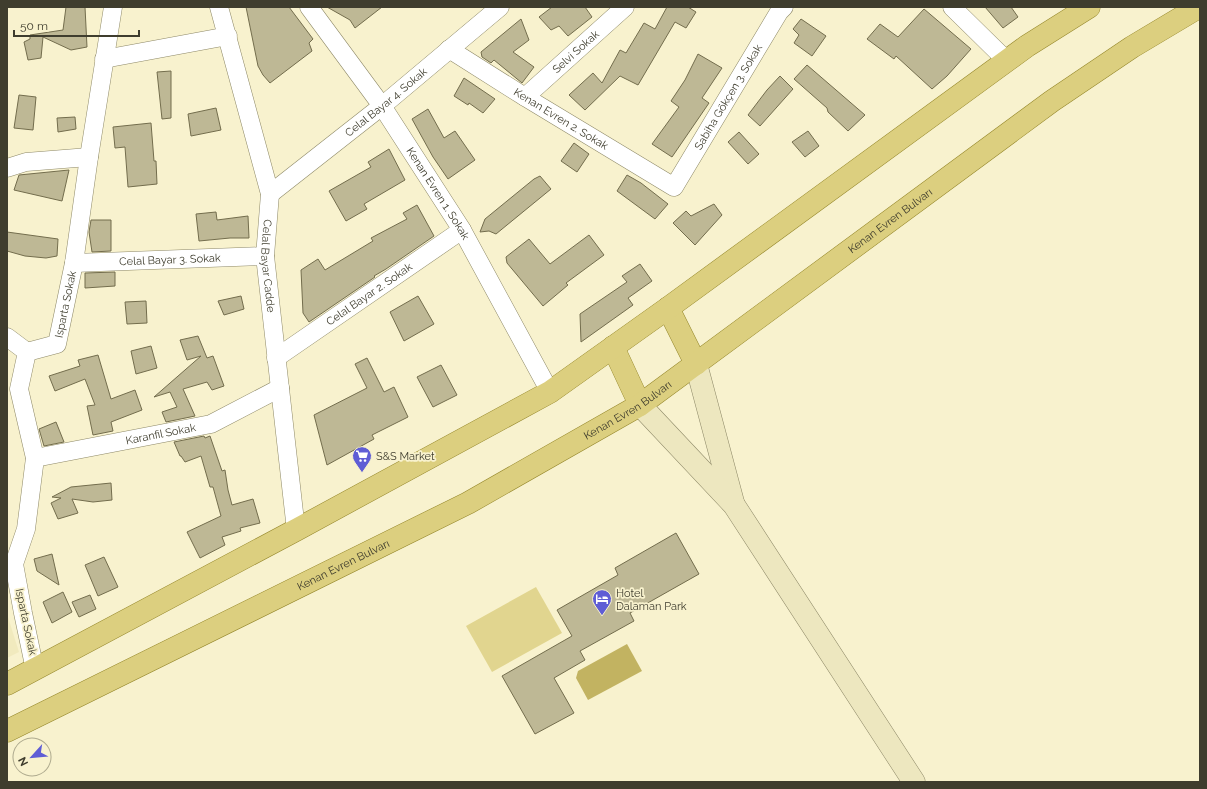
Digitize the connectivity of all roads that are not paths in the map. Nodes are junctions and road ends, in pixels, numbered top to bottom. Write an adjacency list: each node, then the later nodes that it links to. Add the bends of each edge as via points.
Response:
1 (113, 7): 12 (street, Isparta Sokak)
2 (219, 7): 10 (street, Celal Bayar Cadde)
3 (309, 7): 15 (street, Kenan Evren 1. Sokak)
4 (500, 7): 11 (street, Celal Bayar 4. Sokak)
5 (626, 7): 14 (street, Selvi Sokak)
6 (952, 7): 13 (street)
7 (1089, 7): 13 (main road)
8 (1199, 7): 28 (main road, Kenan Evren Bulvarı, via 1132,47 1052,101)
9 (779, 9): 18 (street, Sabiha Gökçen 3. Sokak)
10 (228, 36): 12 (street); 19 (street, Celal Bayar Cadde)
11 (449, 49): 14 (street, Kenan Evren 2. Sokak); 15 (street, Celal Bayar 4. Sokak)
12 (104, 59): 16 (street, Isparta Sokak)
13 (1007, 61): 23 (main road)
14 (526, 97): 18 (street, Kenan Evren 2. Sokak)
15 (382, 106): 19 (street, Celal Bayar 4. Sokak); 20 (street, Kenan Evren 1. Sokak)
16 (89, 157): 17 (street, via 26,162); 22 (street, Isparta Sokak)
17 (7, 168)
18 (674, 187)
19 (270, 194): 21 (street, Celal Bayar Cadde)
20 (462, 230): 27 (street, Celal Bayar 2. Sokak); 31 (street, Kenan Evren 1. Sokak)
21 (265, 256): 22 (street, Celal Bayar 3. Sokak); 27 (street, Celal Bayar Cadde)
22 (74, 263): 26 (street, Isparta Sokak, via 57,344)
23 (668, 308): 25 (main road); 28 (main road)
24 (7, 337): 26 (street)
25 (613, 347): 31 (main road); 32 (main road)
26 (27, 352): 30 (street, Isparta Sokak)
27 (276, 358): 29 (street, Celal Bayar Cadde)
28 (696, 364): 32 (main road, Kenan Evren Bulvarı); 34 (street)
29 (280, 388): 33 (street, Karanfil Sokak, via 211,424); 35 (street, Celal Bayar Cadde)
30 (13, 391): 33 (street, Isparta Sokak)
31 (550, 392): 35 (main road)
32 (640, 405): 34 (street); 38 (main road, Kenan Evren Bulvarı, via 468,503)
33 (35, 458): 36 (street, Isparta Sokak, via 26,529 14,564)
34 (734, 505): 39 (street)
35 (296, 530): 36 (main road)
36 (36, 670): 37 (main road)
37 (7, 684)
38 (7, 731)
39 (914, 782)

